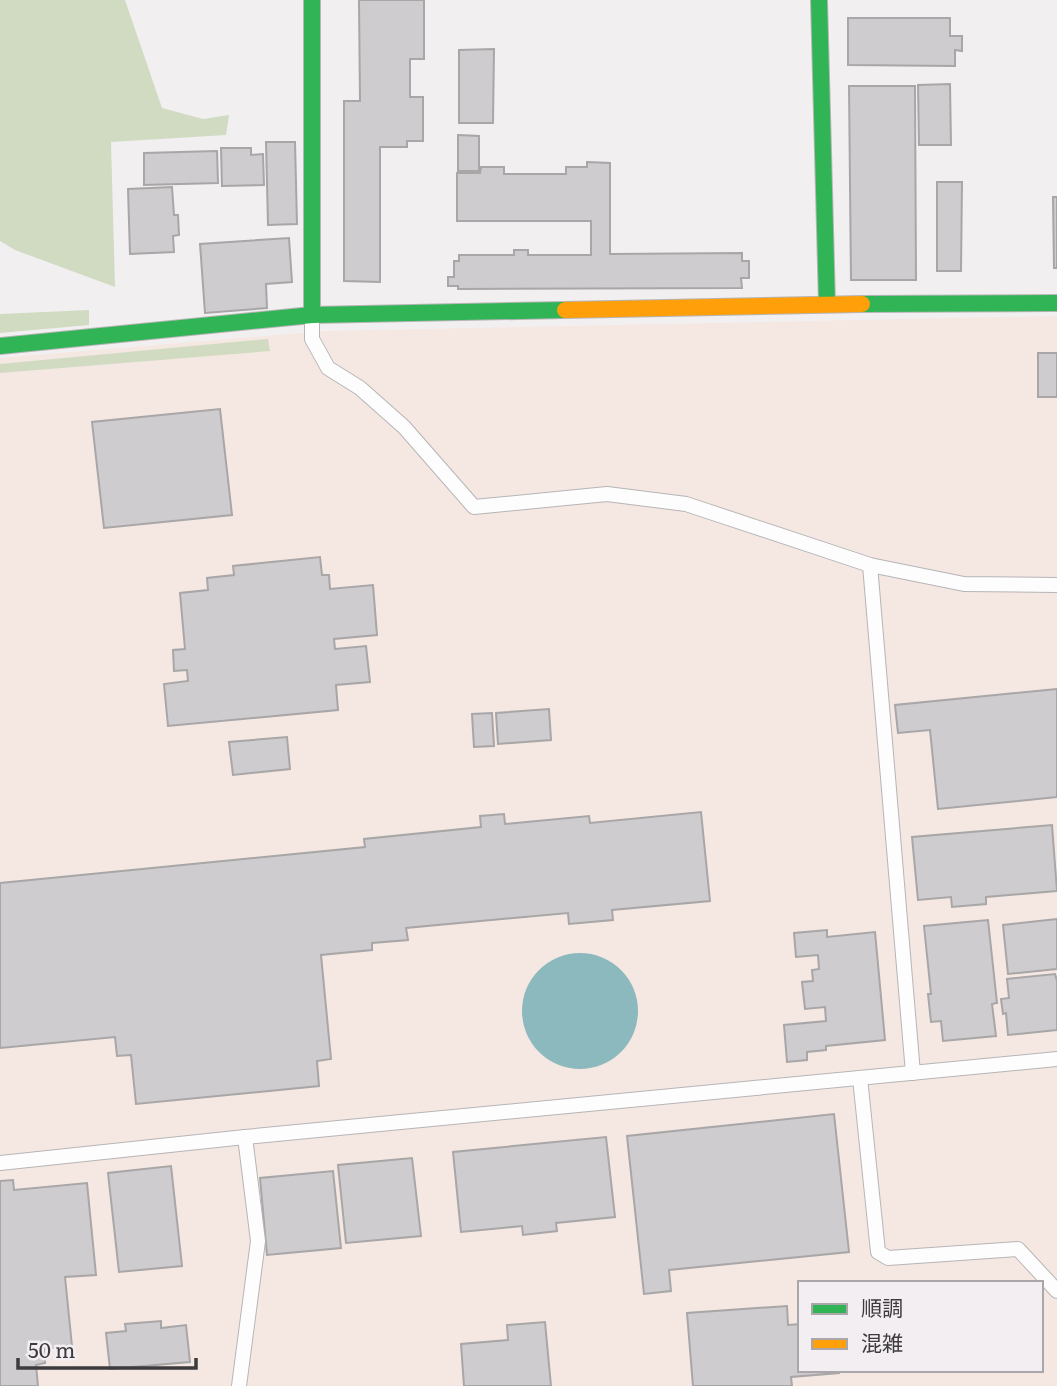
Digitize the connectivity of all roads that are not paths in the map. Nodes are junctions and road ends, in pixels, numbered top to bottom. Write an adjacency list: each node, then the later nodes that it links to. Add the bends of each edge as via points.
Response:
1 (312, 0): 5 (street)
2 (819, 0): 4 (street)
3 (1057, 303): 4 (street)
4 (827, 304): 5 (street)
5 (312, 315): 6 (street); 7 (lane, via 312,339 328,368 360,388 404,427 474,507 607,494 686,504)
6 (0, 346)
7 (870, 565): 8 (lane, via 964,584); 10 (lane)
8 (1057, 585)
9 (1057, 1059): 10 (lane)
10 (913, 1073): 11 (lane)
11 (860, 1078): 12 (lane); 14 (lane, via 878,1252 888,1258 1018,1249)
12 (245, 1137): 13 (lane); 15 (lane, via 258,1241)
13 (0, 1163)
14 (1057, 1291)
15 (239, 1386)

